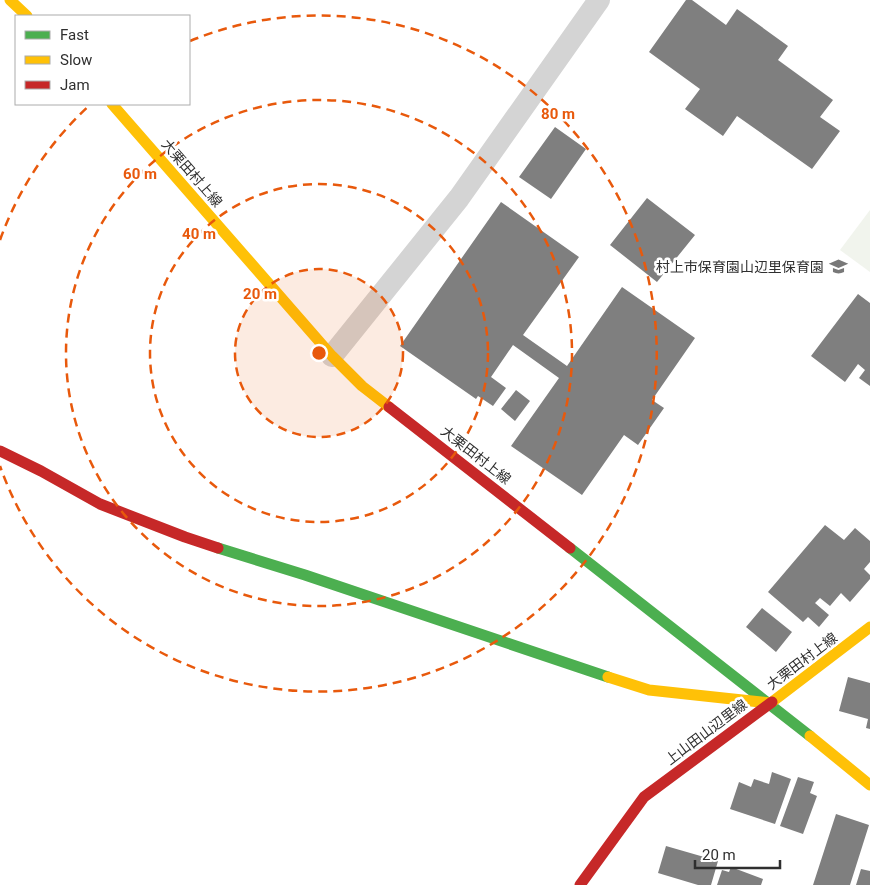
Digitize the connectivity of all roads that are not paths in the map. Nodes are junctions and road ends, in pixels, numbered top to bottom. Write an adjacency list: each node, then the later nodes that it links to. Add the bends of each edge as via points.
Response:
1 (10, 0): 3 (main road)
2 (599, 0): 5 (street, via 459,198)
3 (26, 15)
4 (113, 105): 5 (main road, 大栗田村上線)
5 (332, 356): 8 (main road, 大栗田村上線, via 362,386)
6 (0, 451): 8 (main road, via 100,504 184,537 575,667 649,690)
7 (870, 628): 8 (main road, 大栗田村上線)
8 (770, 703): 9 (main road, 上山田山辺里線); 10 (main road, 上山田山辺里線, via 644,797)
9 (870, 784)
10 (580, 885)

